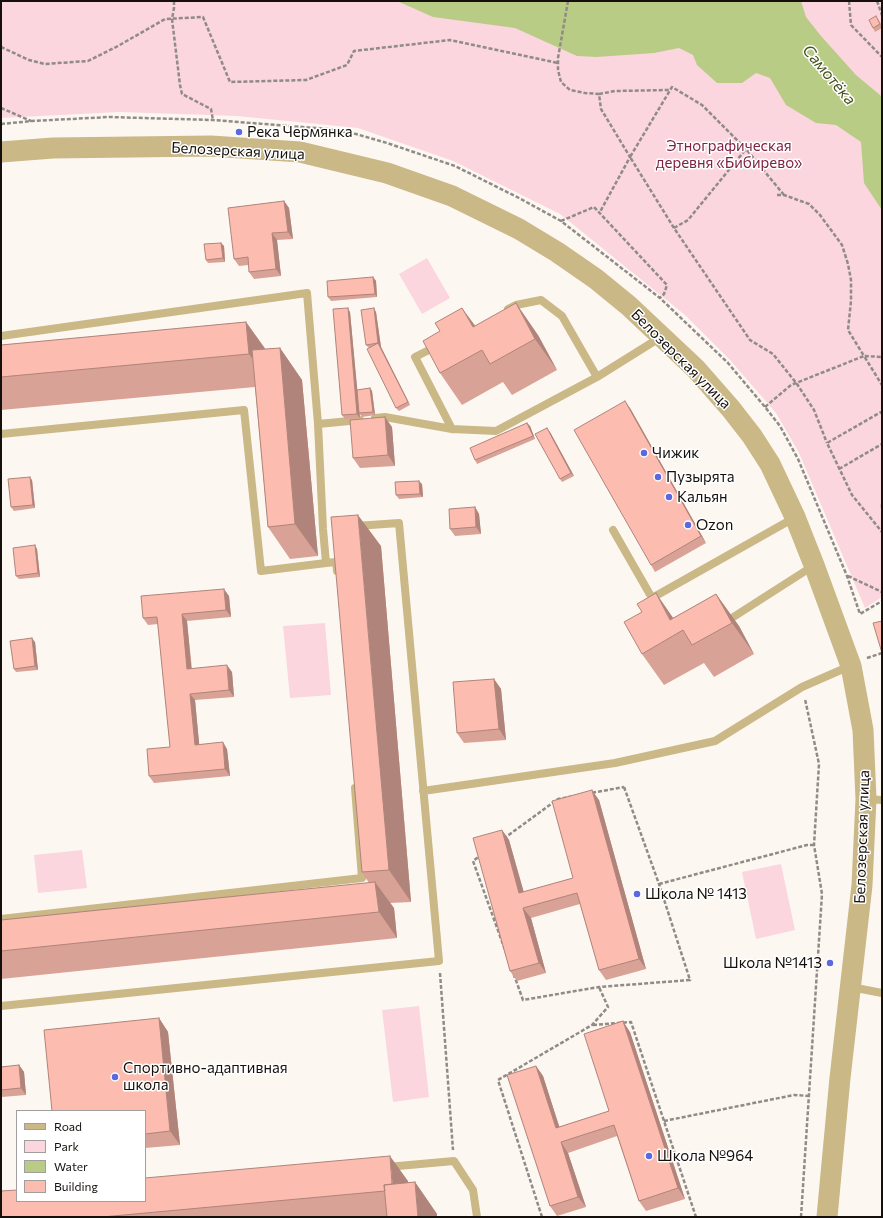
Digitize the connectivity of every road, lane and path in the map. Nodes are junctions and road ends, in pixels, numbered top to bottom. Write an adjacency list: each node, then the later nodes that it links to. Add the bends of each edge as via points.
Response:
1 (174, 1): 6 (path)
2 (568, 1): 9 (path)
3 (850, 1): 8 (path, via 852,25)
4 (877, 1): 5 (path)
5 (882, 15)
6 (172, 19): 7 (path, via 165,19 88,60 45,64 28,60); 9 (path, via 203,18 230,82 306,80 347,64 354,51 450,40); 13 (path, via 182,94 211,109)
7 (1, 48)
8 (882, 57)
9 (558, 63): 11 (path, via 562,82 570,90)
10 (670, 90): 11 (path, via 615,91); 16 (path, via 672,87 702,105); 18 (path)
11 (599, 94): 18 (path, via 601,109)
12 (1, 108): 14 (path)
13 (213, 120): 14 (path, via 109,117); 22 (path, via 328,129 356,134 455,166)
14 (32, 121): 15 (path)
15 (1, 124)
16 (746, 149): 20 (path); 23 (path, via 688,220)
17 (1, 152): 27 (street, Белозерская улица, via 53,148 211,146 300,152 388,172 452,196 551,248 596,279)
18 (630, 156): 21 (path); 23 (path)
19 (777, 195): 20 (path)
20 (784, 195): 29 (path, via 809,204 842,245 852,280 848,330)
21 (600, 212): 22 (path, via 594,207); 24 (path, via 667,285)
22 (561, 221): 24 (path)
23 (674, 228): 32 (path, via 750,340 773,354)
24 (660, 298): 34 (path, via 728,362)
25 (503, 312): 31 (lane, via 516,305 541,300 562,316)
26 (1, 336): 36 (lane, via 307,293)
27 (662, 336): 31 (lane); 44 (street, Белозерская улица, via 696,369 752,436 770,464)
28 (442, 343): 37 (lane, via 415,357)
29 (864, 356): 30 (path); 32 (path); 33 (path)
30 (882, 357)
31 (597, 377): 37 (lane, via 496,431)
32 (797, 384): 34 (path, via 791,385); 39 (path, via 814,410)
33 (882, 384)
34 (765, 407): 51 (path, via 780,426 798,459)
35 (882, 414): 39 (path, via 881,412)
36 (318, 424): 37 (lane, via 385,417); 49 (lane, via 327,529)
37 (452, 429)
38 (1, 434): 49 (lane, via 244,410 261,571)
39 (827, 444): 41 (path)
40 (882, 444): 41 (path)
41 (839, 469): 46 (path, via 852,495)
42 (882, 504): 43 (path)
43 (882, 510)
44 (795, 517): 47 (lane, via 652,598); 50 (street, Белозерская улица)
45 (346, 527): 59 (lane, via 399,523)
46 (881, 527): 48 (path)
47 (613, 530)
48 (882, 532)
49 (326, 563): 52 (lane, via 336,562)
50 (814, 565): 55 (lane); 56 (street, Белозерская улица)
51 (847, 576): 53 (path); 54 (path, via 860,614)
52 (338, 578)
53 (882, 592)
54 (882, 601)
55 (720, 626)
56 (851, 666): 57 (lane); 60 (street, Белозерская улица)
57 (802, 687): 59 (lane, via 715,741 615,763); 61 (path, via 819,764)
58 (354, 778): 63 (lane, via 362,878)
59 (423, 791): 64 (lane)
60 (874, 799): 66 (street, Белозерская улица)
61 (814, 845): 62 (path); 70 (path, via 822,894)
62 (659, 884): 65 (path, via 690,980); 65 (path, via 624,787 558,800 473,861 522,1000)
63 (1, 919)
64 (439, 960): 68 (lane); 72 (path)
65 (599, 987): 69 (path, via 608,1007)
66 (850, 987): 67 (lane); 78 (street, Белозерская улица)
67 (882, 992)
68 (1, 1006)
69 (592, 1025): 71 (path, via 631,1022); 75 (path, via 498,1080)
70 (809, 1096): 71 (path, via 794,1095); 77 (path)
71 (664, 1121): 76 (path)
72 (454, 1161): 73 (lane); 74 (lane, via 474,1190)
73 (383, 1168)
74 (477, 1217)
75 (542, 1217)
76 (696, 1217)
77 (801, 1217)
78 (827, 1217)

